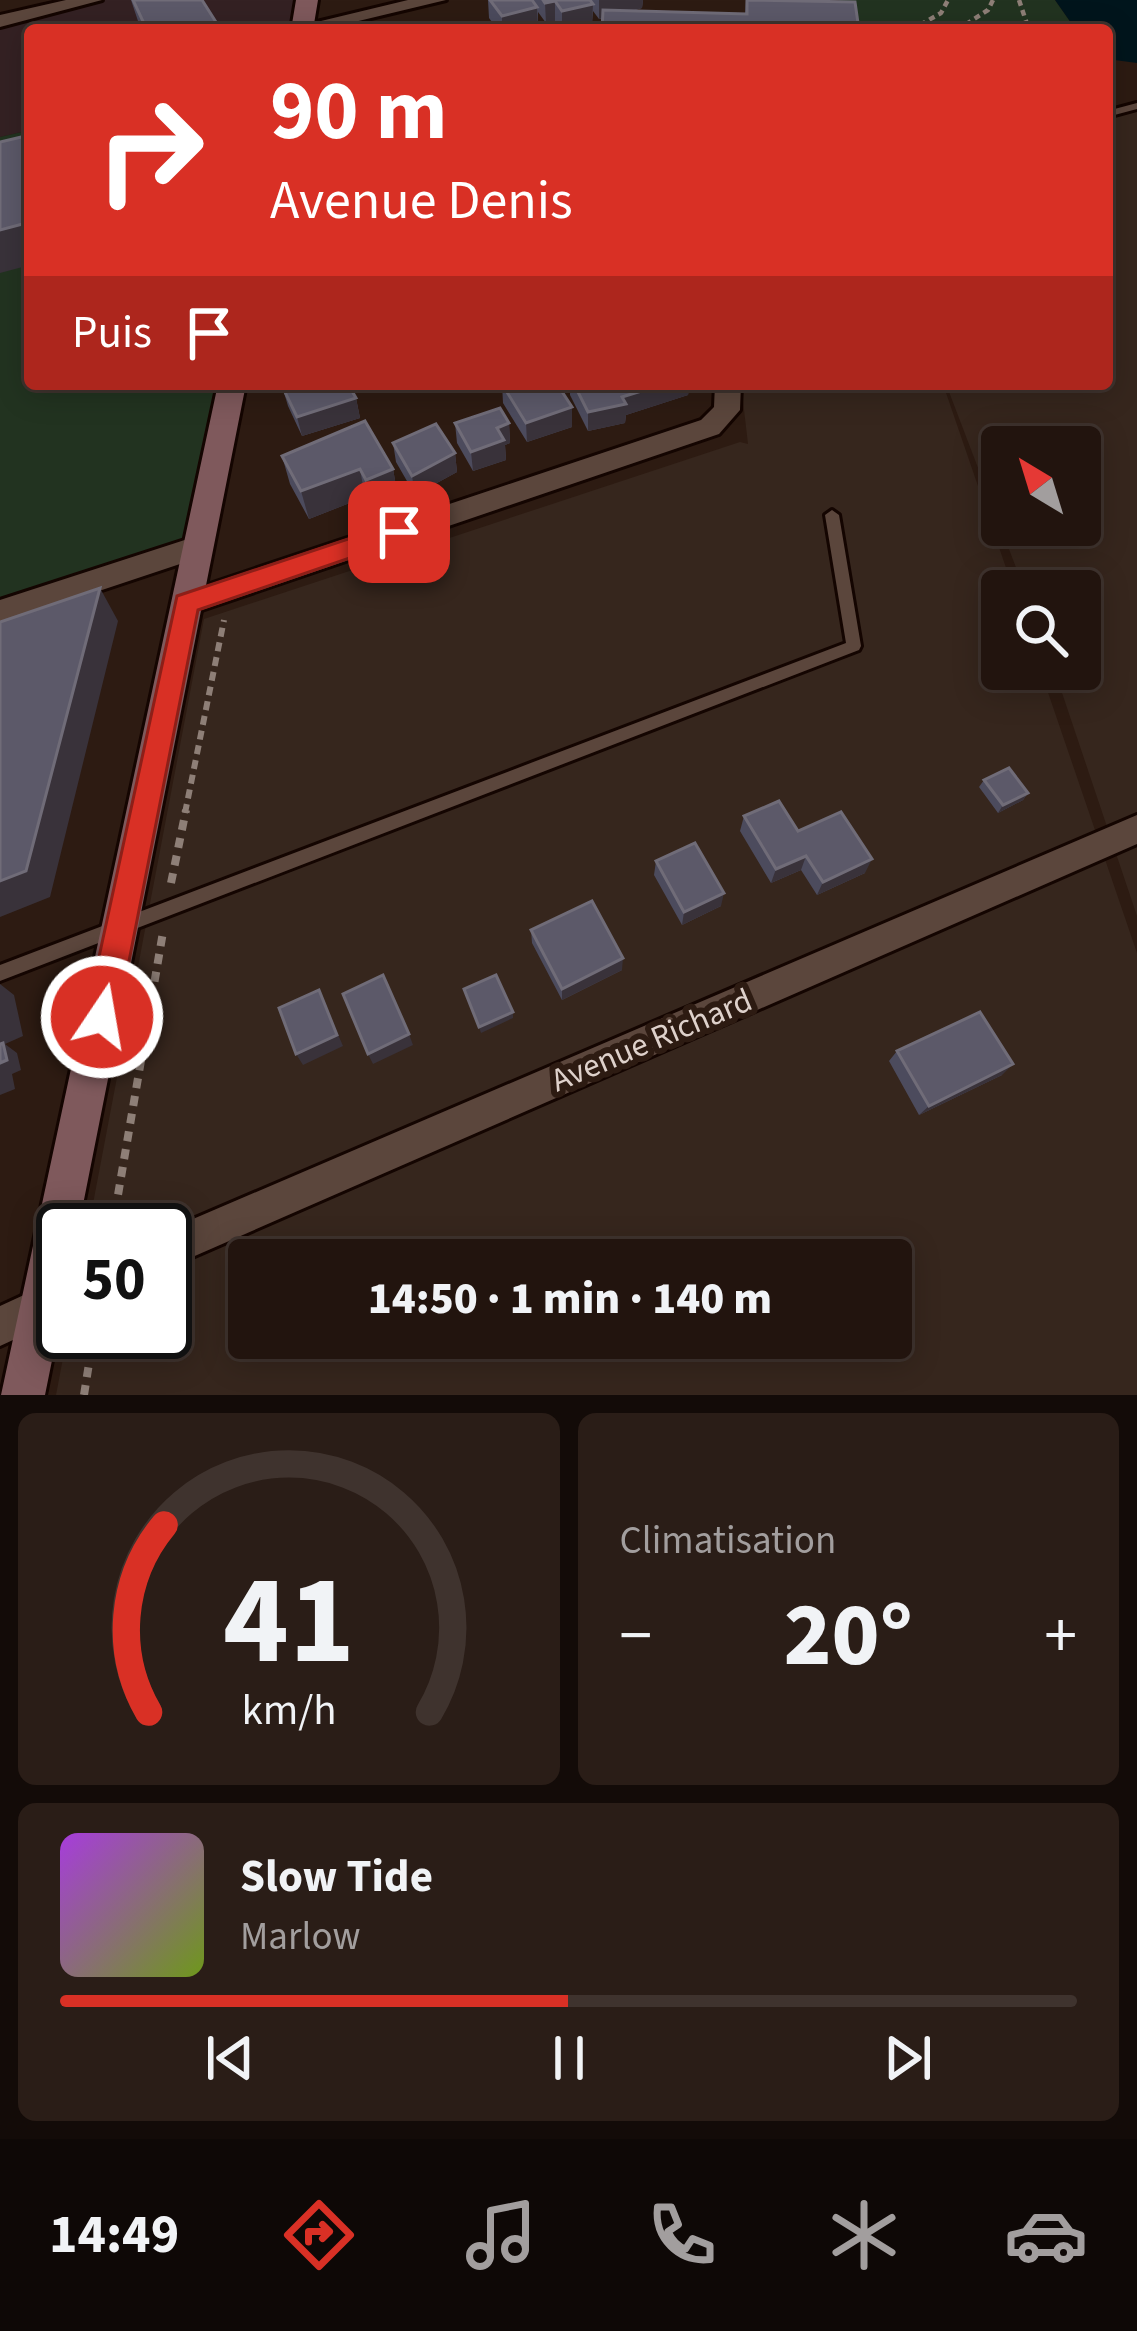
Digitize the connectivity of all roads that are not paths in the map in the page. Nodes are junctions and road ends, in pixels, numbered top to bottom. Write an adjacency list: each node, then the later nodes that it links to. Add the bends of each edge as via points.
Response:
1 (92, 0): 3 (street)
2 (436, 0): 4 (street)
3 (0, 21)
4 (325, 24)
5 (231, 390): 8 (main road)
6 (727, 390): 9 (street, via 722,419)
7 (832, 515): 12 (lane, via 854,646)
8 (197, 548): 9 (main road); 10 (street)
9 (187, 603): 12 (main road)
10 (0, 612)
11 (1137, 829): 15 (street, Avenue Richard)
12 (121, 925): 13 (lane); 14 (main road)
13 (0, 973)
14 (70, 1203)
15 (192, 1238)
16 (36, 1309): 17 (street)
17 (0, 1326)
18 (36, 1353): 19 (main road)
19 (23, 1395)

